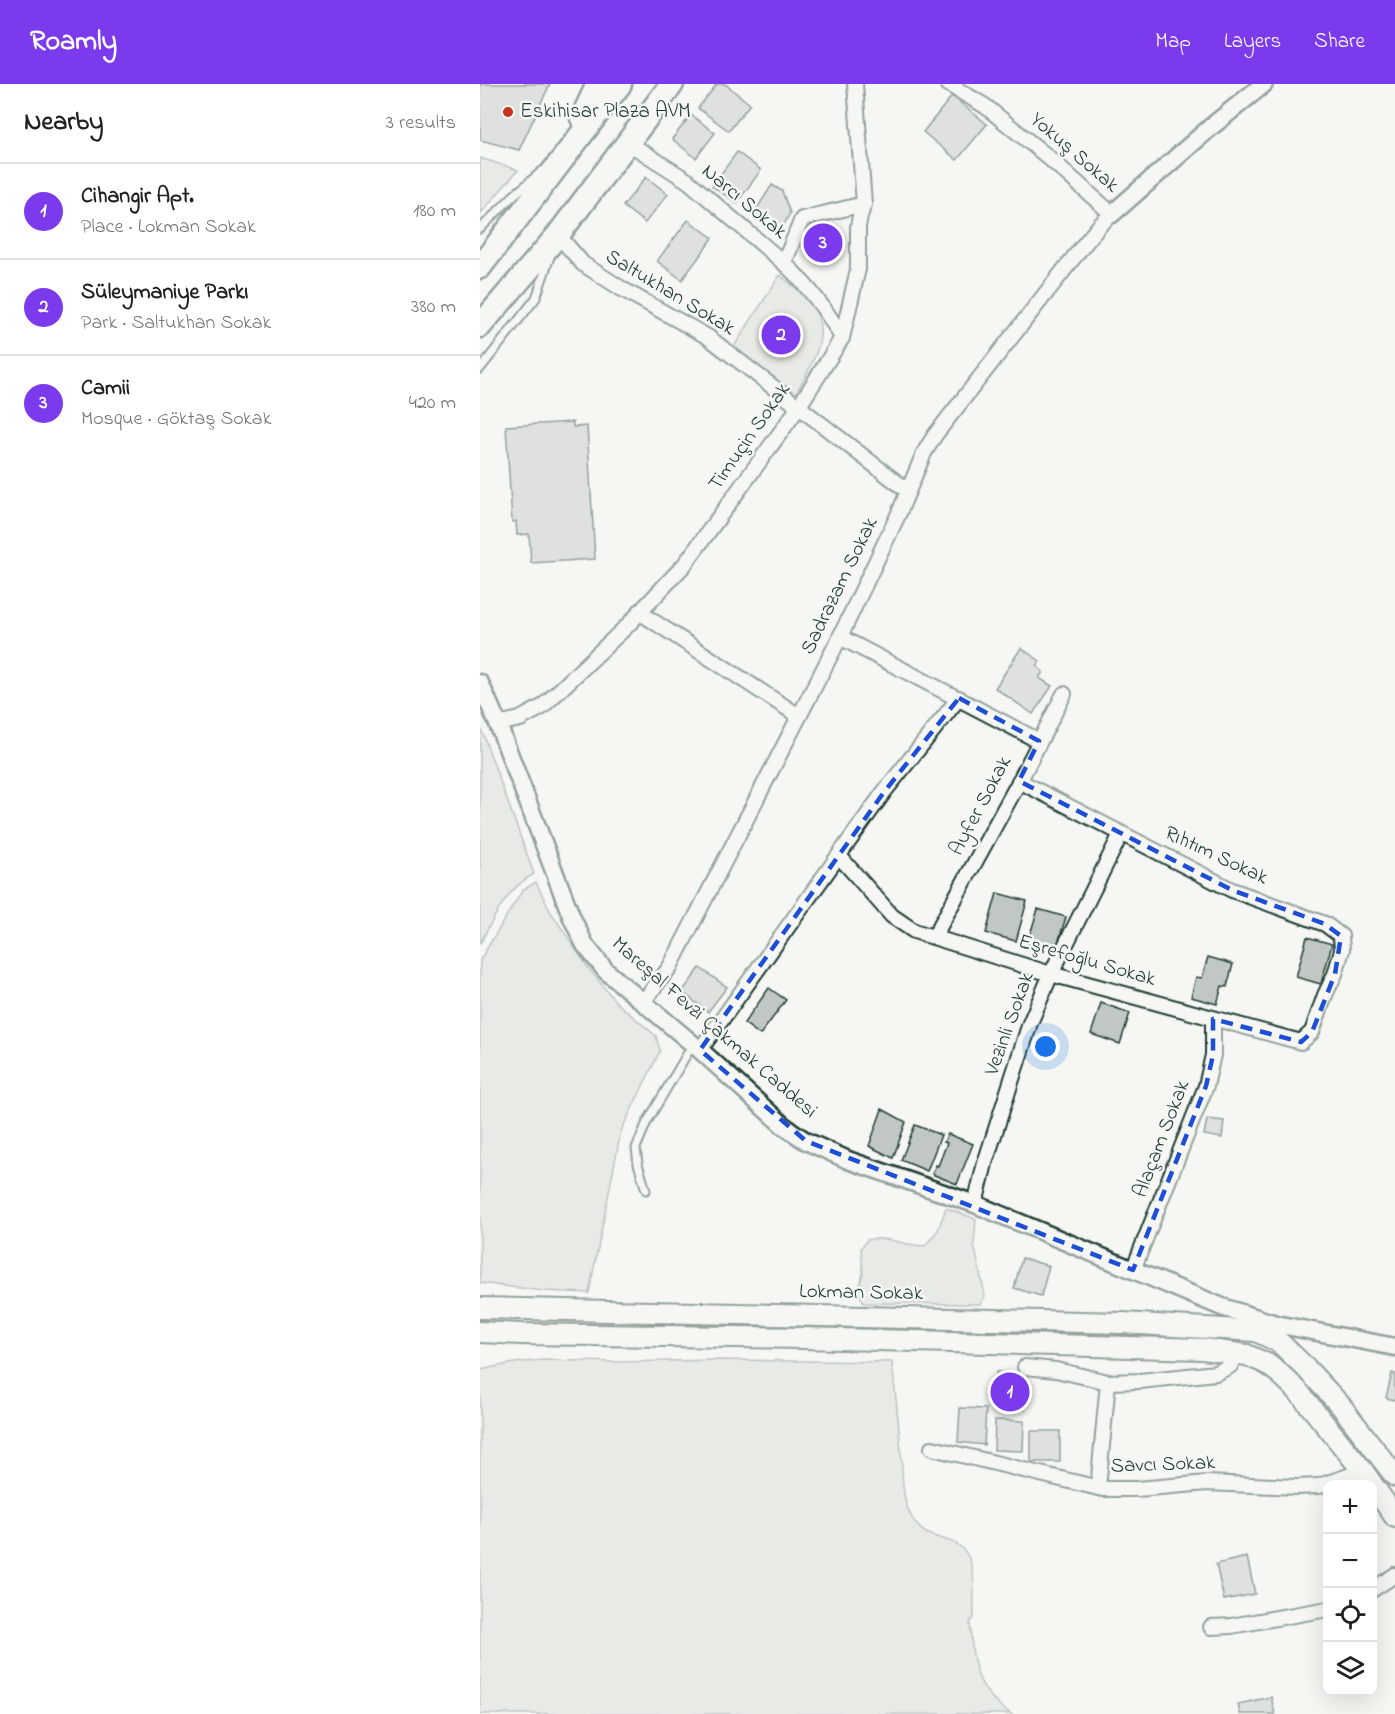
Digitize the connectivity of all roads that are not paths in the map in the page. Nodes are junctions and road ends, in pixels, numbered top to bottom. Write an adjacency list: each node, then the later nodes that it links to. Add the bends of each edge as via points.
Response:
1 (598, 84): 10 (highway)
2 (620, 84): 10 (highway)
3 (672, 84): 8 (highway)
4 (680, 84): 8 (highway)
5 (855, 84): 11 (street, Timuçin Sokak)
6 (948, 84): 12 (street, Yokuş Sokak, via 985,106)
7 (1264, 84): 12 (street)
8 (654, 107): 9 (highway)
9 (627, 142): 14 (highway); 15 (street, Narcı Sokak, via 688,181)
10 (572, 146): 13 (lane); 16 (highway)
11 (864, 204): 15 (street, via 802,219); 20 (street, Timuçin Sokak, via 858,227 858,270)
12 (1112, 214): 23 (street, Sadrazam Sokak, via 935,435)
13 (480, 229)
14 (558, 235): 17 (highway); 21 (lane, via 536,298); 22 (street, Saltukhan Sokak, via 584,264 708,337)
15 (784, 263): 20 (street, Narcı Sokak, via 830,315)
16 (480, 267)
17 (503, 298): 18 (highway); 19 (highway)
18 (480, 326)
19 (480, 332)
20 (842, 338): 22 (street, Timuçin Sokak)
21 (480, 369)
22 (799, 406): 23 (street, Saltukhan Sokak); 24 (street, Timuçin Sokak, via 685,564)
23 (908, 491): 25 (street, Sadrazam Sokak)
24 (639, 612): 29 (street); 30 (street, Timuçin Sokak, via 542,707 520,719)
25 (840, 637): 28 (street); 29 (street, Sadrazam Sokak)
26 (480, 683): 30 (street, Mareşal Fevzi Çakmak Caddesi)
27 (1064, 694): 31 (street, Ayfer Sokak)
28 (958, 698): 31 (street); 34 (street)
29 (799, 716): 38 (street, Sadrazam Sokak, via 670,967)
30 (498, 724): 38 (street, Mareşal Fevzi Çakmak Caddesi, via 585,945 606,970)
31 (1039, 741): 32 (street, Ayfer Sokak)
32 (1019, 781): 33 (street, Rıhtım Sokak); 35 (street, Ayfer Sokak)
33 (1121, 834): 36 (street, Vezinli Sokak); 37 (street, Rıhtım Sokak, via 1232,890 1325,924 1341,936 1342,951)
34 (839, 856): 35 (street, Eşrefoğlu Sokak, via 892,915 914,931); 40 (street)
35 (934, 937): 36 (street, Eşrefoğlu Sokak)
36 (1051, 974): 39 (street, Eşrefoğlu Sokak); 42 (street, Vezinli Sokak, via 1030,1023)
37 (1325, 995): 39 (street, Eşrefoğlu Sokak, via 1312,1032 1301,1042)
38 (643, 1002): 40 (street, Mareşal Fevzi Çakmak Caddesi)
39 (1213, 1019): 43 (street, Alaçam Sokak, via 1213,1055 1206,1086)
40 (697, 1047): 41 (lane, via 647,1122 636,1148); 42 (street, Mareşal Fevzi Çakmak Caddesi, via 778,1121 806,1141 848,1160)
41 (646, 1190)
42 (975, 1204): 43 (street, Mareşal Fevzi Çakmak Caddesi)
43 (1133, 1270): 45 (street, Mareşal Fevzi Çakmak Caddesi)
44 (480, 1308): 45 (main road, Lokman Sokak, via 1123,1323)
45 (1243, 1322): 47 (street, via 1276,1324); 48 (street); 53 (main road, Mareşal Fevzi Çakmak Caddesi, via 1271,1336 1296,1357 1341,1406)
46 (480, 1332): 48 (main road, via 1203,1349)
47 (1395, 1347)
48 (1237, 1353): 50 (street, via 1230,1366 1216,1373); 52 (main road, via 1267,1364 1289,1381)
49 (1025, 1367): 50 (street)
50 (1108, 1382): 54 (street)
51 (932, 1448): 54 (street, Savcı Sokak)
52 (1363, 1471): 54 (street, Savcı Sokak, via 1319,1486 1207,1483); 55 (main road)
53 (1395, 1476)
54 (1098, 1488)
55 (1395, 1516)
56 (1395, 1575): 57 (street)
57 (1375, 1588)
58 (1323, 1610): 59 (street)
59 (1211, 1627)

